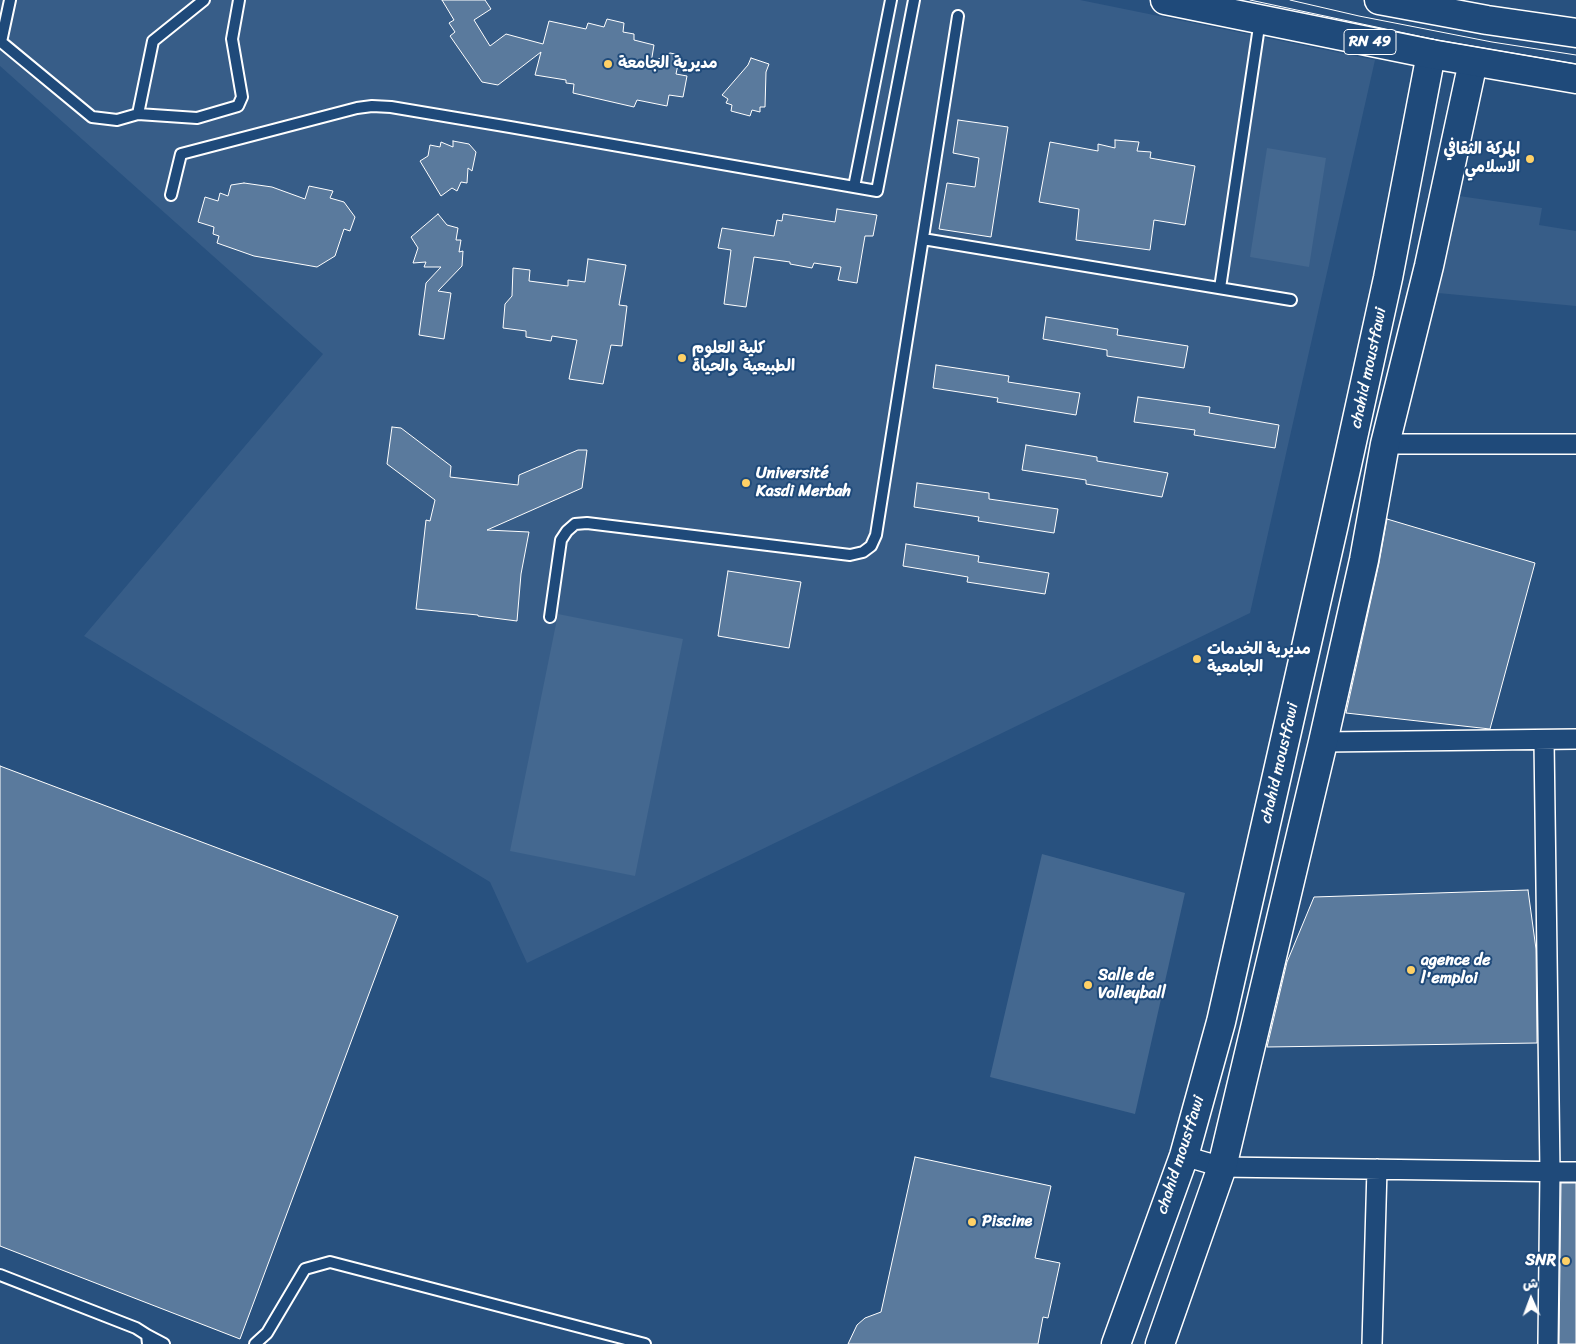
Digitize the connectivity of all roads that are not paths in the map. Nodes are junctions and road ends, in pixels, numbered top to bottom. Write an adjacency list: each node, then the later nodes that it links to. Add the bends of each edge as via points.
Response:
1 (10, 0): 11 (lane)
2 (204, 0): 15 (lane, via 153,41)
3 (239, 0): 15 (lane, via 232,39 242,91 238,106 197,118)
4 (891, 0): 16 (lane)
5 (914, 0): 16 (lane, via 877,191)
6 (1164, 0): 9 (main road, RN 49)
7 (1379, 0): 10 (main road)
8 (958, 16): 18 (lane)
9 (1260, 20): 12 (main road, RN 49); 19 (lane)
10 (1576, 33)
11 (0, 41): 15 (lane, via 92,117 117,120)
12 (1430, 54): 13 (main road, RN 49); 27 (main road, chahid moustfawi, via 1388,278 1332,534 1221,1022)
13 (1473, 62): 14 (main road, RN 49); 21 (main road, chahid moustfawi, via 1429,266)
14 (1576, 79)
15 (138, 114)
16 (854, 187): 17 (lane, via 510,126 372,106 181,154)
17 (171, 194)
18 (923, 239): 19 (lane); 23 (lane, via 876,535 871,546 863,552 850,554 575,524 561,540)
19 (1220, 288): 20 (lane)
20 (1291, 300)
21 (1384, 444): 22 (street); 26 (main road, chahid moustfawi, via 1364,560)
22 (1576, 444)
23 (550, 617)
24 (1576, 740): 25 (street)
25 (1544, 741): 26 (street); 30 (street)
26 (1323, 742): 28 (main road, chahid moustfawi)
27 (1184, 1156): 28 (street); 37 (main road, chahid moustfawi)
28 (1222, 1167): 29 (street); 38 (main road, chahid moustfawi)
29 (1377, 1169): 30 (street); 39 (street)
30 (1550, 1172): 31 (street); 40 (street)
31 (1576, 1172)
32 (0, 1275): 33 (lane, via 136,1328)
33 (147, 1340): 34 (lane)
34 (164, 1344)
35 (255, 1344): 36 (lane, via 267,1333 304,1269 330,1262)
36 (644, 1344)
37 (1116, 1344)
38 (1160, 1344)
39 (1372, 1344)
40 (1548, 1344)

